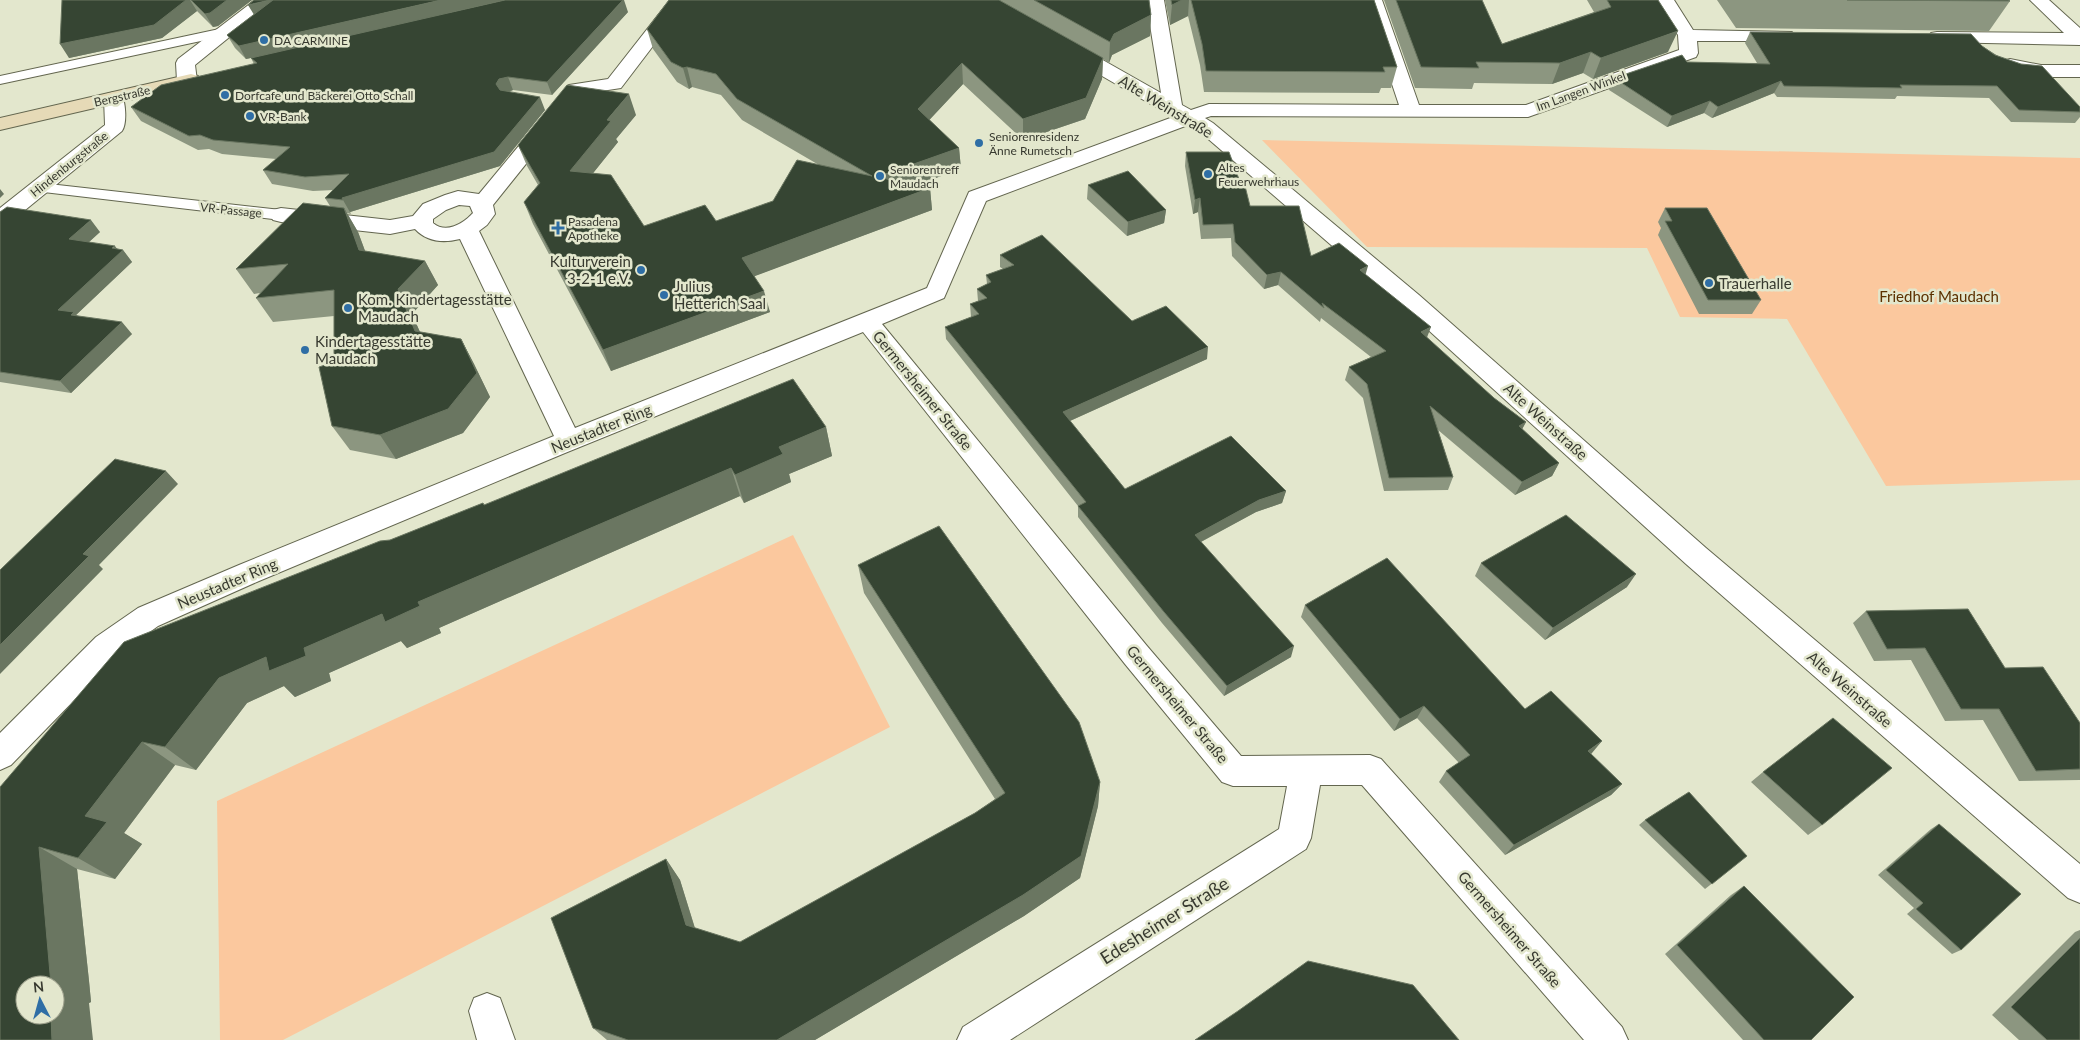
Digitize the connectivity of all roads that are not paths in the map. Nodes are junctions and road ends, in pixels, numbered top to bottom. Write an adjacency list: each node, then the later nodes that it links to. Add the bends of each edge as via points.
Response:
1 (266, 0): 7 (street)
2 (679, 0): 20 (street, via 614,84 576,89)
3 (1155, 0): 22 (street)
4 (1373, 0): 21 (street)
5 (1665, 0): 8 (street)
6 (2039, 0): 13 (street)
7 (224, 32): 16 (lane); 17 (street, via 185,63)
8 (1687, 35): 9 (street); 21 (street, Im Langen Winkel, via 1689,53 1528,111)
9 (1804, 36)
10 (1920, 37): 12 (street)
11 (1048, 38): 22 (street, Alte Weinstraße)
12 (1969, 38): 13 (street); 14 (street, via 1988,56 2007,65 2041,71)
13 (2080, 38)
14 (2080, 71)
15 (206, 77): 17 (street, Bergstraße)
16 (0, 80)
17 (187, 81): 18 (street, Bergstraße)
18 (114, 98): 23 (street, Bergstraße); 24 (street, Hindenburgstraße, via 115,127)
19 (538, 101): 20 (street)
20 (563, 105): 25 (street)
21 (1411, 110): 22 (street, Im Langen Winkel)
22 (1182, 112): 30 (street, Neustadter Ring, via 977,197 936,293); 34 (street, Alte Weinstraße, via 1206,127 1388,282 1696,556)
23 (0, 124)
24 (40, 188): 26 (lane, VR-Passage); 27 (street, Hindenburgstraße)
25 (482, 204): 28 (street, via 468,198 448,200 430,209); 29 (street, via 484,214)
26 (282, 215): 28 (street, VR-Passage, via 390,227)
27 (0, 219)
28 (423, 221): 29 (street, via 424,227 437,234)
29 (467, 230): 31 (street)
30 (867, 321): 31 (street, Neustadter Ring); 33 (street, Germersheimer Straße, via 1233,771)
31 (570, 441): 32 (street, Neustadter Ring, via 148,617 107,646)
32 (0, 755)
33 (1306, 770): 35 (street, Edesheimer Straße, via 1294,838); 36 (street, Germersheimer Straße, via 1370,770)
34 (2080, 886)
35 (976, 1040)
36 (1609, 1040)

